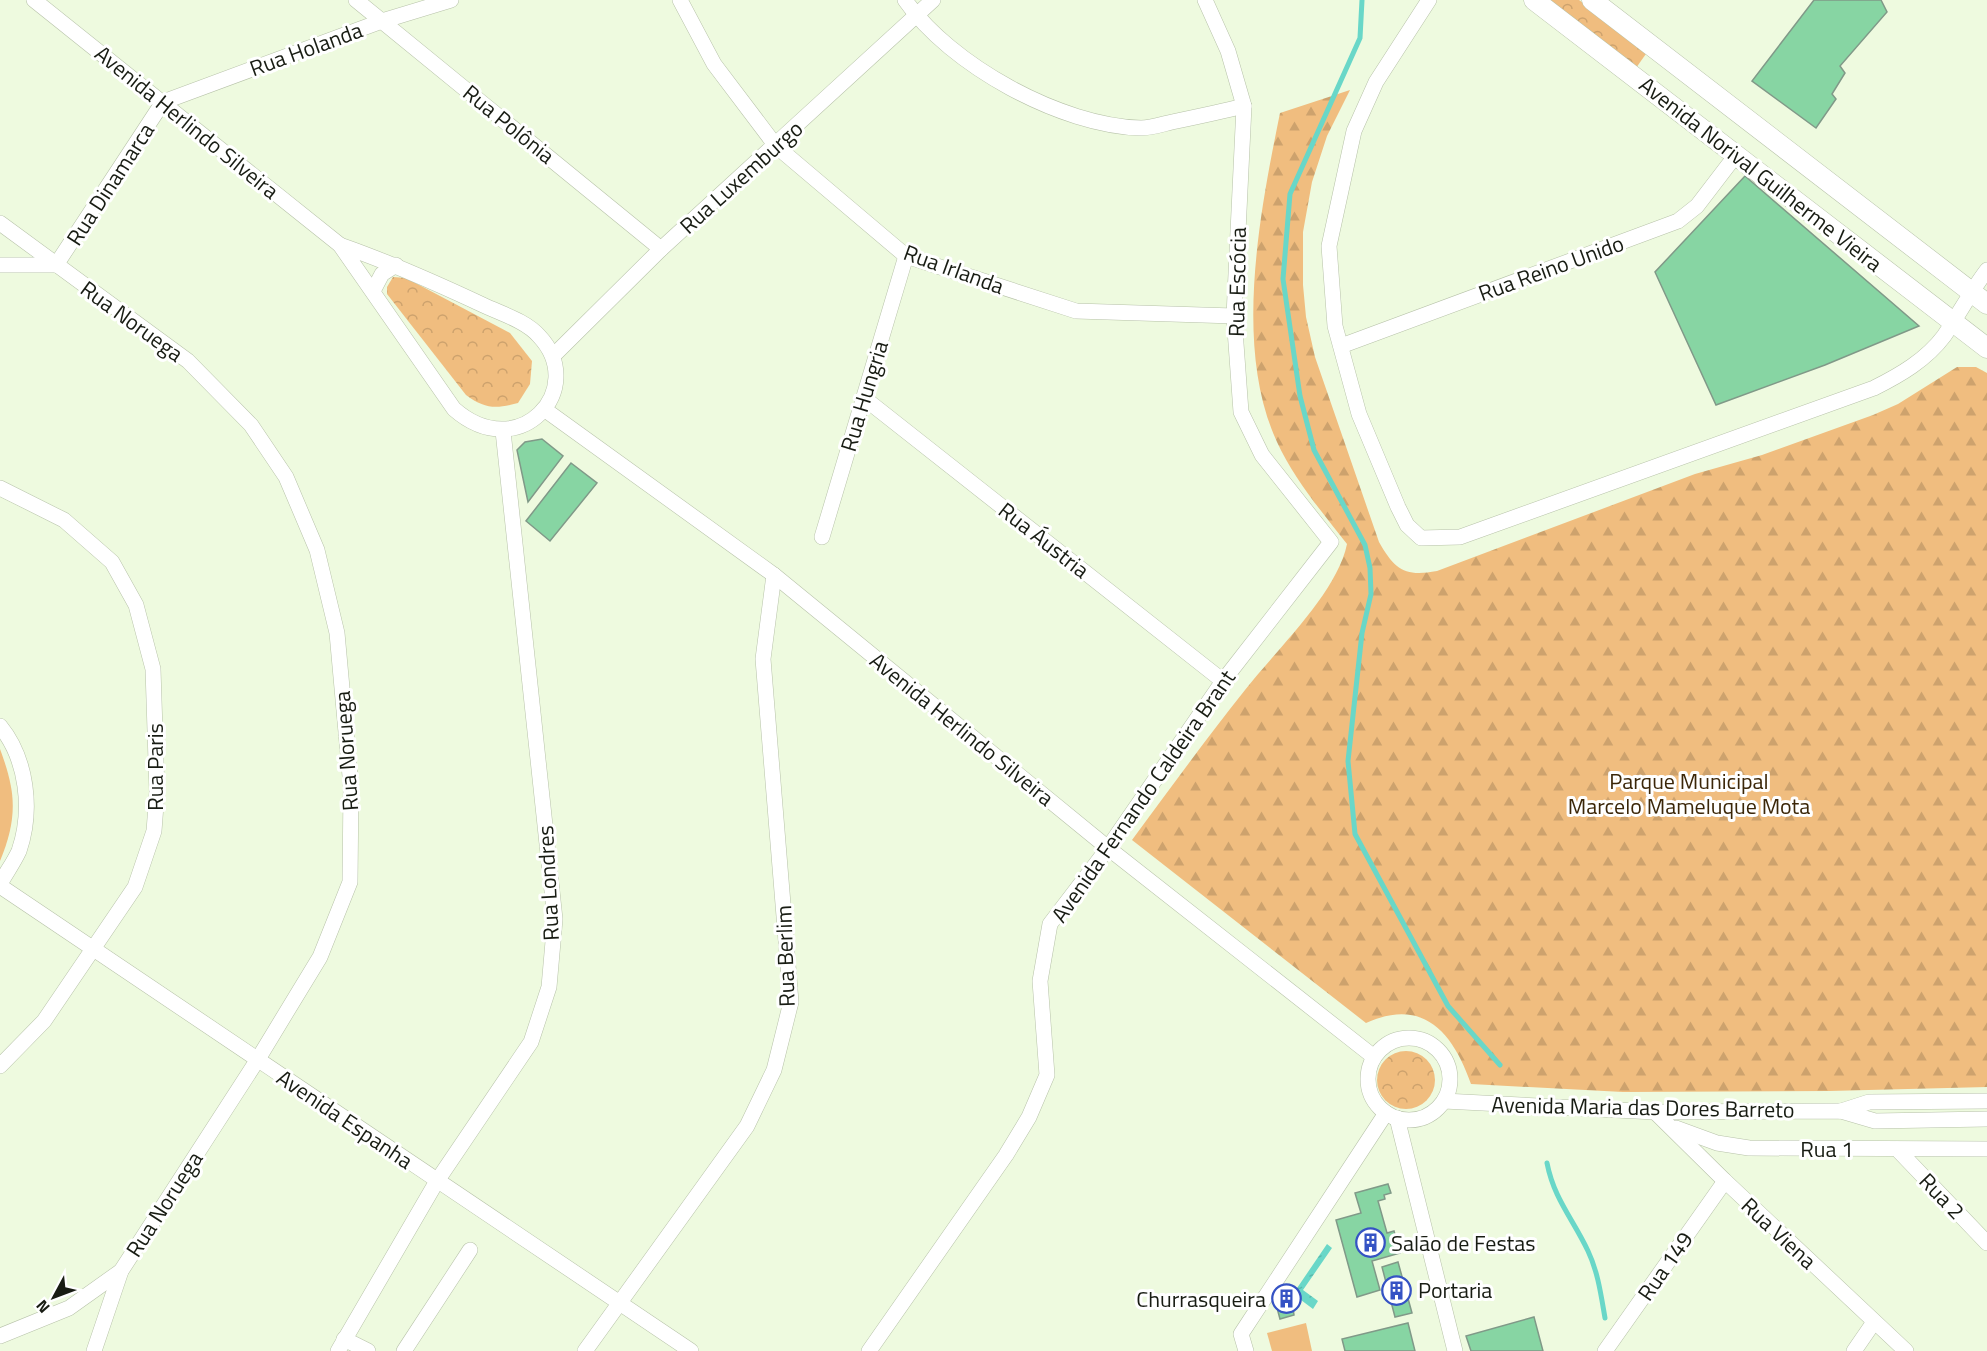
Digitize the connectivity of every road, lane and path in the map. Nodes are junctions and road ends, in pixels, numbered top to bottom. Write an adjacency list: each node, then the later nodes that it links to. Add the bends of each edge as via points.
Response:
1 (34, 0): 13 (street, Avenida Herlindo Silveira)
2 (356, 0): 12 (street, Rua Polônia)
3 (451, 0): 12 (street, Rua Holanda)
4 (680, 0): 15 (street, Rua Irlanda, via 714,64)
5 (905, 0): 11 (street)
6 (933, 0): 11 (street, Rua Luxemburgo)
7 (1205, 0): 14 (street, Rua Escócia, via 1227,51)
8 (1429, 0): 30 (street, via 1376,82 1354,131 1329,246 1335,326)
9 (1534, 0): 16 (street, Avenida Norival Guilherme Vieira)
10 (1592, 0): 26 (street, Avenida Norival Guilherme Vieira)
11 (916, 16): 14 (street, via 961,58 1022,94 1076,117 1142,128); 15 (street, Rua Luxemburgo)
12 (382, 21): 13 (street, Rua Holanda); 19 (street, Rua Polônia)
13 (163, 102): 18 (street, Avenida Herlindo Silveira); 22 (street, Rua Dinamarca)
14 (1244, 106): 28 (street, Rua Escócia)
15 (776, 146): 19 (street, Rua Luxemburgo); 20 (street, Rua Irlanda)
16 (1736, 155): 29 (street, Avenida Norival Guilherme Vieira); 30 (street, Rua Reino Unido, via 1697,206 1678,221)
17 (0, 223): 22 (street, Rua Noruega)
18 (340, 245): 23 (street, Avenida Herlindo Silveira); 25 (street, Avenida Herlindo Silveira)
19 (661, 249): 32 (street, Rua Luxemburgo)
20 (906, 256): 28 (street, Rua Irlanda, via 1076,311); 33 (street, Rua Hungria)
21 (0, 265): 22 (street)
22 (56, 265): 46 (street, Rua Noruega, via 188,361 250,424 286,477 317,550 337,633 351,787 350,882 320,957)
23 (396, 265): 25 (street, via 382,274); 32 (street, Avenida Herlindo Silveira, via 528,327 540,336)
24 (1987, 270): 26 (street)
25 (373, 291): 35 (street, Avenida Herlindo Silveira, via 454,409 470,423)
26 (1970, 291): 27 (street, Avenida Norival Guilherme Vieira); 29 (street)
27 (1987, 304)
28 (1234, 316): 38 (street, Rua Escócia, via 1241,412 1262,455)
29 (1953, 322): 30 (street, via 1925,357 1903,374 1874,388 1460,537 1439,539 1421,537 1407,525 1359,414); 31 (street, Avenida Norival Guilherme Vieira)
30 (1341, 346)
31 (1987, 348)
32 (553, 356): 34 (street, via 554,390)
33 (864, 398): 37 (street, Rua Hungria); 40 (street, Rua Áustria)
34 (544, 409): 35 (street, via 529,423); 39 (street, Avenida Herlindo Silveira)
35 (503, 431): 57 (street, Rua Londres, via 555,918 549,987 531,1042)
36 (0, 488): 44 (street, Rua Paris, via 64,520 112,562 136,605 153,669 157,792 154,831 135,888)
37 (822, 537)
38 (1331, 542): 40 (street, Avenida Fernando Caldeira Brant)
39 (774, 575): 42 (street, Avenida Herlindo Silveira); 62 (street, Rua Berlim, via 763,659 791,1002 774,1070 747,1126)
40 (1223, 681): 42 (street, Avenida Fernando Caldeira Brant)
41 (0, 726): 43 (street, Avenida Espanha, via 9,736 24,773 27,813 18,851)
42 (1108, 848): 45 (street, Avenida Herlindo Silveira); 71 (street, Avenida Fernando Caldeira Brant, via 1050,924 1040,981 1047,1075 1029,1117)
43 (0, 885): 44 (street, Avenida Espanha)
44 (93, 951): 46 (street, Avenida Espanha); 47 (street, Rua Paris, via 44,1022)
45 (1374, 1057): 48 (street, via 1383,1047 1400,1039 1419,1039 1431,1044 1441,1053 1449,1070 1449,1089); 52 (street, via 1371,1093)
46 (258, 1059): 57 (street, Avenida Espanha); 61 (street, Rua Noruega)
47 (0, 1066)
48 (1444, 1101): 51 (street, Avenida Maria das Dores Barreto); 52 (street, via 1424,1118)
49 (1987, 1101): 50 (street, Avenida Maria das Dores Barreto, via 1869,1102)
50 (1841, 1111): 51 (street, Avenida Maria das Dores Barreto); 53 (street, Avenida Maria das Dores Barreto, via 1875,1121)
51 (1655, 1112): 54 (street, Rua Viena)
52 (1391, 1116): 72 (street, via 1241,1334); 73 (street)
53 (1987, 1119)
54 (1670, 1126): 55 (street, Rua 1, via 1717,1143 1749,1148); 58 (street, Rua Viena)
55 (1897, 1149): 56 (street, Rua 1); 59 (street, Rua 2)
56 (1987, 1149)
57 (437, 1181): 62 (street, Avenida Espanha); 65 (street, Rua Londres)
58 (1725, 1181): 63 (street, Rua Viena); 74 (street, Rua 149)
59 (1987, 1243)
60 (470, 1250): 68 (street)
61 (121, 1271): 64 (street, via 69,1308); 66 (street, Rua Noruega)
62 (618, 1302): 69 (street, Rua Berlim); 70 (street, Avenida Espanha)
63 (1874, 1322): 75 (street); 76 (street, Rua Viena)
64 (0, 1336)
65 (341, 1345): 67 (street)
66 (94, 1351)
67 (368, 1351)
68 (404, 1351)
69 (585, 1351)
70 (691, 1351)
71 (870, 1351)
72 (1246, 1351)
73 (1455, 1351)
74 (1605, 1351)
75 (1854, 1351)
76 (1906, 1351)

